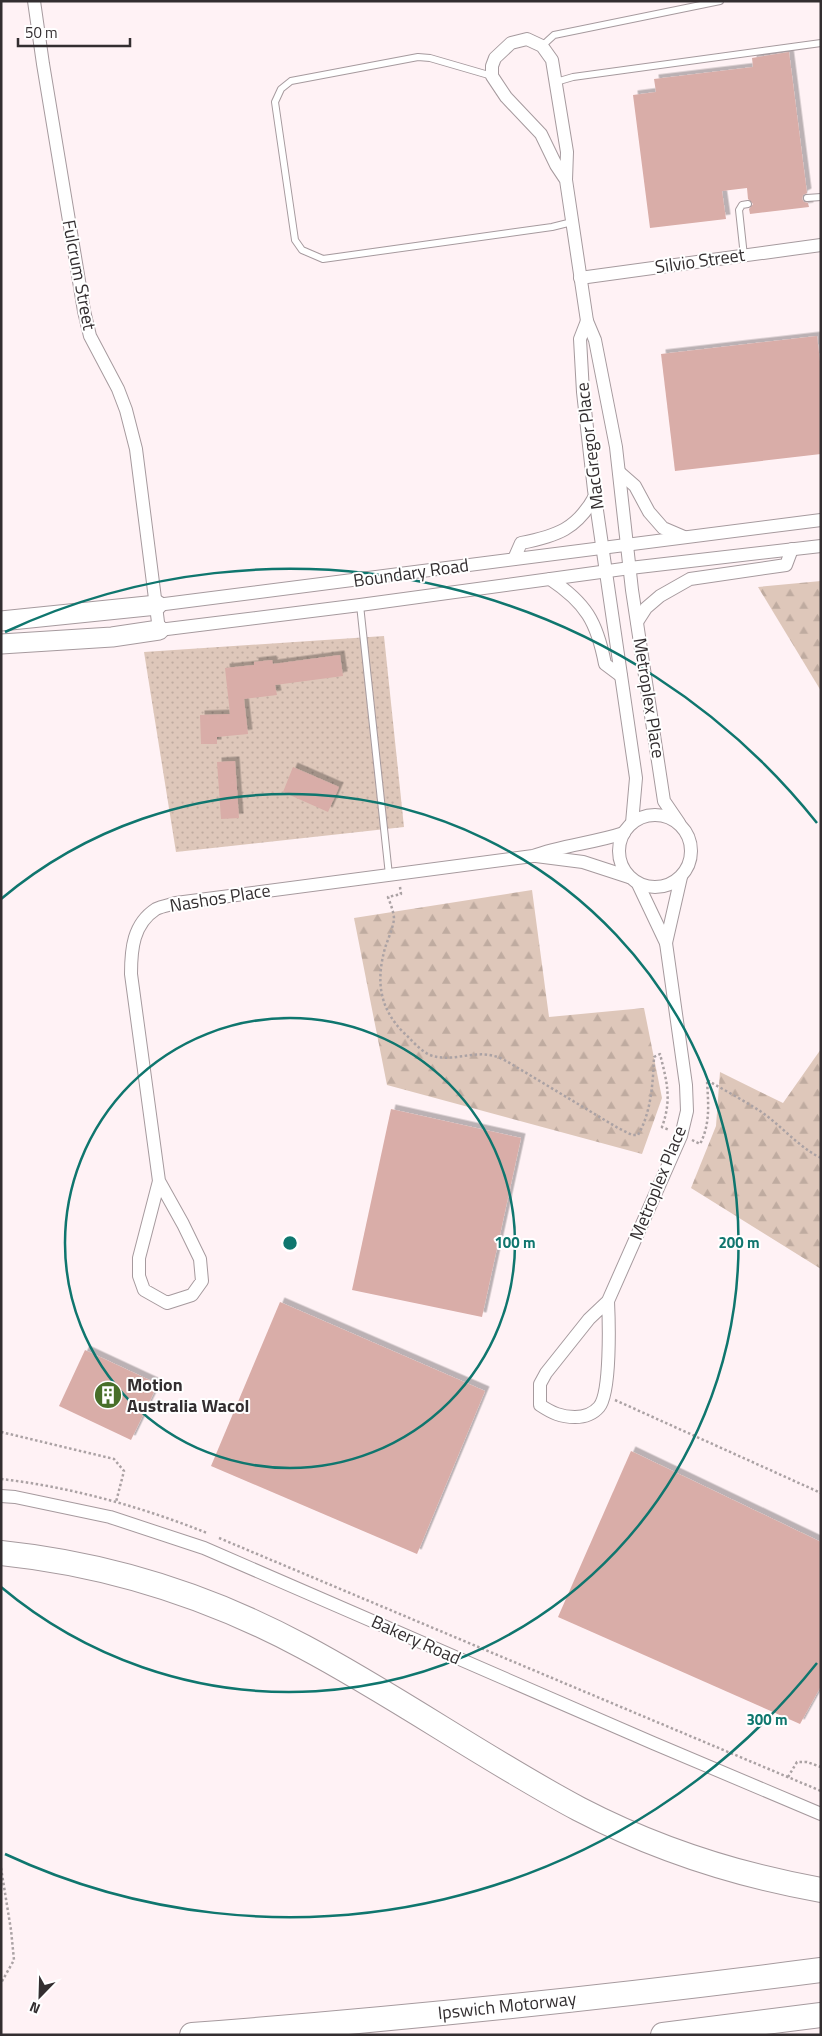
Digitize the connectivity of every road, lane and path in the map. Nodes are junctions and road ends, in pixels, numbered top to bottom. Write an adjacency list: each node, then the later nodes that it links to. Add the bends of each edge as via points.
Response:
1 (34, 1): 28 (street, Fulcrum Street, via 84,311 90,336 126,410 136,449)
2 (720, 1): 4 (lane, via 554,35)
3 (821, 43): 6 (lane)
4 (542, 46): 5 (street, via 527,39 511,43 495,58); 6 (street, MacGregor Place, via 552,60)
5 (492, 76): 7 (street, MacGregor Place, via 506,97 540,134); 11 (lane, via 418,57 291,81 281,89 275,102 295,240 302,250 323,259)
6 (556, 82): 7 (street, MacGregor Place, via 567,152)
7 (566, 180): 11 (street, MacGregor Place)
8 (821, 197): 9 (lane)
9 (808, 198)
10 (748, 204): 13 (lane, via 739,210)
11 (572, 222): 14 (street, MacGregor Place)
12 (821, 245): 13 (street, Silvio Street)
13 (744, 256): 14 (street, Silvio Street)
14 (580, 278): 15 (street, MacGregor Place)
15 (586, 321): 16 (street, MacGregor Place, via 595,340); 17 (street, MacGregor Place, via 580,339)
16 (619, 472): 19 (street, via 635,486 649,512 663,528); 20 (street, MacGregor Place)
17 (595, 496): 22 (street, MacGregor Place); 24 (street, via 575,524 549,538 521,543)
18 (821, 520): 19 (street, Boundary Road)
19 (685, 537): 20 (street, Boundary Road)
20 (628, 544): 22 (street, Boundary Road); 25 (street, MacGregor Place)
21 (821, 546): 23 (street, Boundary Road)
22 (603, 547): 24 (street, Boundary Road); 26 (street, MacGregor Place)
23 (792, 549): 25 (street, Boundary Road); 31 (street, via 786,565 690,579 660,596 646,608)
24 (514, 559): 28 (street, Boundary Road)
25 (630, 568): 26 (street, Boundary Road); 31 (street, Metroplex Place)
26 (607, 571): 27 (street, Boundary Road); 34 (street, Metroplex Place)
27 (550, 579): 29 (street, Boundary Road); 34 (street, via 568,591 587,612 599,636 605,664)
28 (157, 605): 30 (street, Boundary Road); 32 (street, Fulcrum Street)
29 (360, 605): 32 (street, Boundary Road); 38 (lane)
30 (1, 621)
31 (637, 622): 35 (street, Metroplex Place, via 664,801)
32 (159, 630): 33 (street, Boundary Road, via 112,637)
33 (1, 644)
34 (621, 676): 36 (street, Metroplex Place, via 636,778)
35 (679, 824): 36 (street, via 668,817 655,815 643,817); 39 (street, via 687,833 692,857)
36 (628, 828): 37 (street, Nashos Place, via 610,837); 40 (street, via 619,844 619,856 622,867)
37 (533, 856): 38 (street, Nashos Place); 40 (street, Nashos Place, via 583,862)
38 (394, 874): 42 (path, via 401,894 388,896 394,919 384,953 380,990 384,1005 399,1027 423,1051 445,1058 494,1056 632,1135 638,1135 653,1082 654,1057 660,1054 669,1092 662,1126); 44 (street, Nashos Place, via 176,903 157,909 136,932 131,949 131,974)
39 (682, 877): 40 (street, via 661,888 649,888); 41 (street, Metroplex Place)
40 (634, 880): 41 (street, Metroplex Place)
41 (666, 943): 42 (street, Metroplex Place, via 686,1085 687,1111)
42 (681, 1136): 43 (path, via 700,1144 709,1112 706,1080 761,1112); 45 (street, Metroplex Place)
43 (821, 1158)
44 (159, 1181): 44 (street, Nashos Place, via 200,1259 202,1281 192,1295 167,1303 144,1290 139,1276 139,1258)
45 (608, 1301): 46 (street, Metroplex Place, via 610,1336); 46 (street, Metroplex Place, via 584,1325 546,1373 540,1384 540,1405 553,1414 584,1417 599,1407)
46 (604, 1396): 48 (path)
47 (1, 1432): 50 (path, via 114,1459 124,1471)
48 (821, 1493)
49 (1, 1496): 50 (street, Bakery Road)
50 (110, 1517): 54 (street, Bakery Road, via 204,1548)
51 (1, 1553): 56 (highway, via 104,1571 209,1604 303,1647 531,1783 622,1830 664,1848 720,1865)
52 (821, 1767): 53 (path, via 796,1762)
53 (788, 1777)
54 (821, 1814)
55 (1, 1868): 58 (path, via 14,1960)
56 (821, 1890)
57 (821, 1970): 61 (highway, Ipswich Motorway, via 544,2003)
58 (1, 1983)
59 (821, 2015): 60 (highway)
60 (687, 2033): 62 (highway)
61 (192, 2035)
62 (663, 2035)

